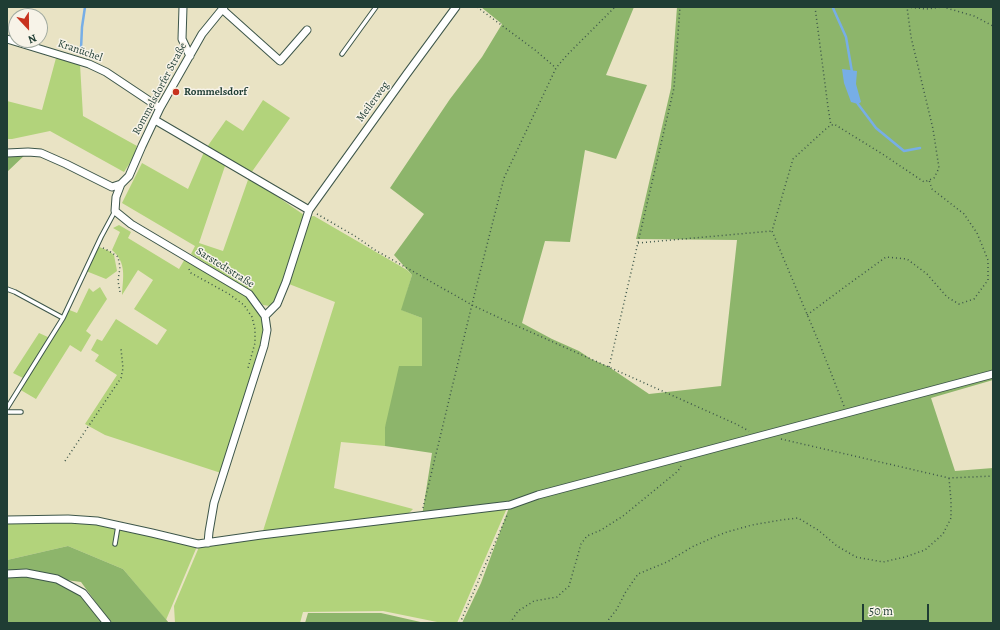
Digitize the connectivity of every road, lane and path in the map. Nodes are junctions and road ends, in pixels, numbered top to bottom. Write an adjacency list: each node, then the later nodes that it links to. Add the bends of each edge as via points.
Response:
1 (183, 7): 14 (street, via 182,39)
2 (376, 7): 13 (lane)
3 (456, 7): 22 (street, Meilerweg)
4 (477, 7): 15 (path)
5 (615, 7): 15 (path)
6 (680, 7): 25 (path, via 674,88)
7 (815, 7): 18 (path)
8 (907, 7): 10 (path, via 943,7 974,16); 20 (path, via 939,168 934,178)
9 (223, 8): 11 (street, via 280,61); 14 (street, Rommelsdorfer Straße, via 202,34)
10 (993, 26)
11 (307, 30)
12 (7, 39): 16 (street, Kranüchel, via 89,64 106,72)
13 (342, 54)
14 (190, 56): 16 (street, Rommelsdorfer Straße)
15 (556, 68): 30 (path, via 504,178)
16 (160, 108): 17 (street, Rommelsdorfer Straße)
17 (154, 120): 21 (street, Rommelsdorfer Straße, via 129,176); 22 (street)
18 (831, 126): 20 (path, via 834,124 841,128 924,182); 24 (path, via 793,159)
19 (7, 153): 21 (street, via 41,154 112,187)
20 (929, 180): 31 (path, via 932,189 964,214 977,233 988,260 988,280 974,299 959,304 947,297 927,274 907,259 886,257)
21 (121, 184): 23 (street, via 116,197)
22 (309, 210): 30 (path); 32 (street, Meilerweg, via 277,304)
23 (115, 211): 26 (lane); 27 (street, Sarstedtstraße, via 131,224)
24 (772, 231): 25 (path); 31 (path)
25 (638, 243): 35 (path)
26 (97, 246): 29 (path, via 118,258); 33 (lane)
27 (192, 260): 32 (street, Sarstedtstraße, via 249,294); 36 (path, via 188,268 191,272 244,305 252,317 255,343 247,368)
28 (7, 289): 33 (lane)
29 (120, 292)
30 (472, 305): 35 (path); 49 (path)
31 (807, 315): 41 (path)
32 (264, 316): 36 (street, Sarstedtstraße, via 267,330)
33 (62, 318): 38 (lane)
34 (121, 349): 45 (path, via 124,368 121,378)
35 (609, 368): 42 (path, via 751,433)
36 (256, 374): 52 (street, Sarstedtstraße, via 214,503)
37 (993, 374): 41 (street)
38 (7, 408)
39 (7, 412): 40 (lane)
40 (21, 412)
41 (847, 414): 42 (street)
42 (763, 436): 44 (street)
43 (778, 439): 47 (path)
44 (689, 455): 48 (street); 57 (path, via 678,471 623,516 587,536 581,544 569,586 557,597 534,601 518,611)
45 (65, 461)
46 (993, 476): 47 (path)
47 (949, 478): 58 (path, via 951,518 943,534 925,550 905,558 883,562 856,557 798,518 752,525 714,537 638,574)
48 (512, 504): 49 (street); 56 (path)
49 (422, 516): 52 (street)
50 (7, 520): 51 (street, via 68,519 97,521)
51 (118, 526): 52 (street, via 198,544); 53 (lane)
52 (208, 543)
53 (115, 544)
54 (7, 574): 55 (street, via 26,573 57,579 83,593)
55 (107, 623)
56 (460, 623)
57 (510, 623)
58 (606, 623)

